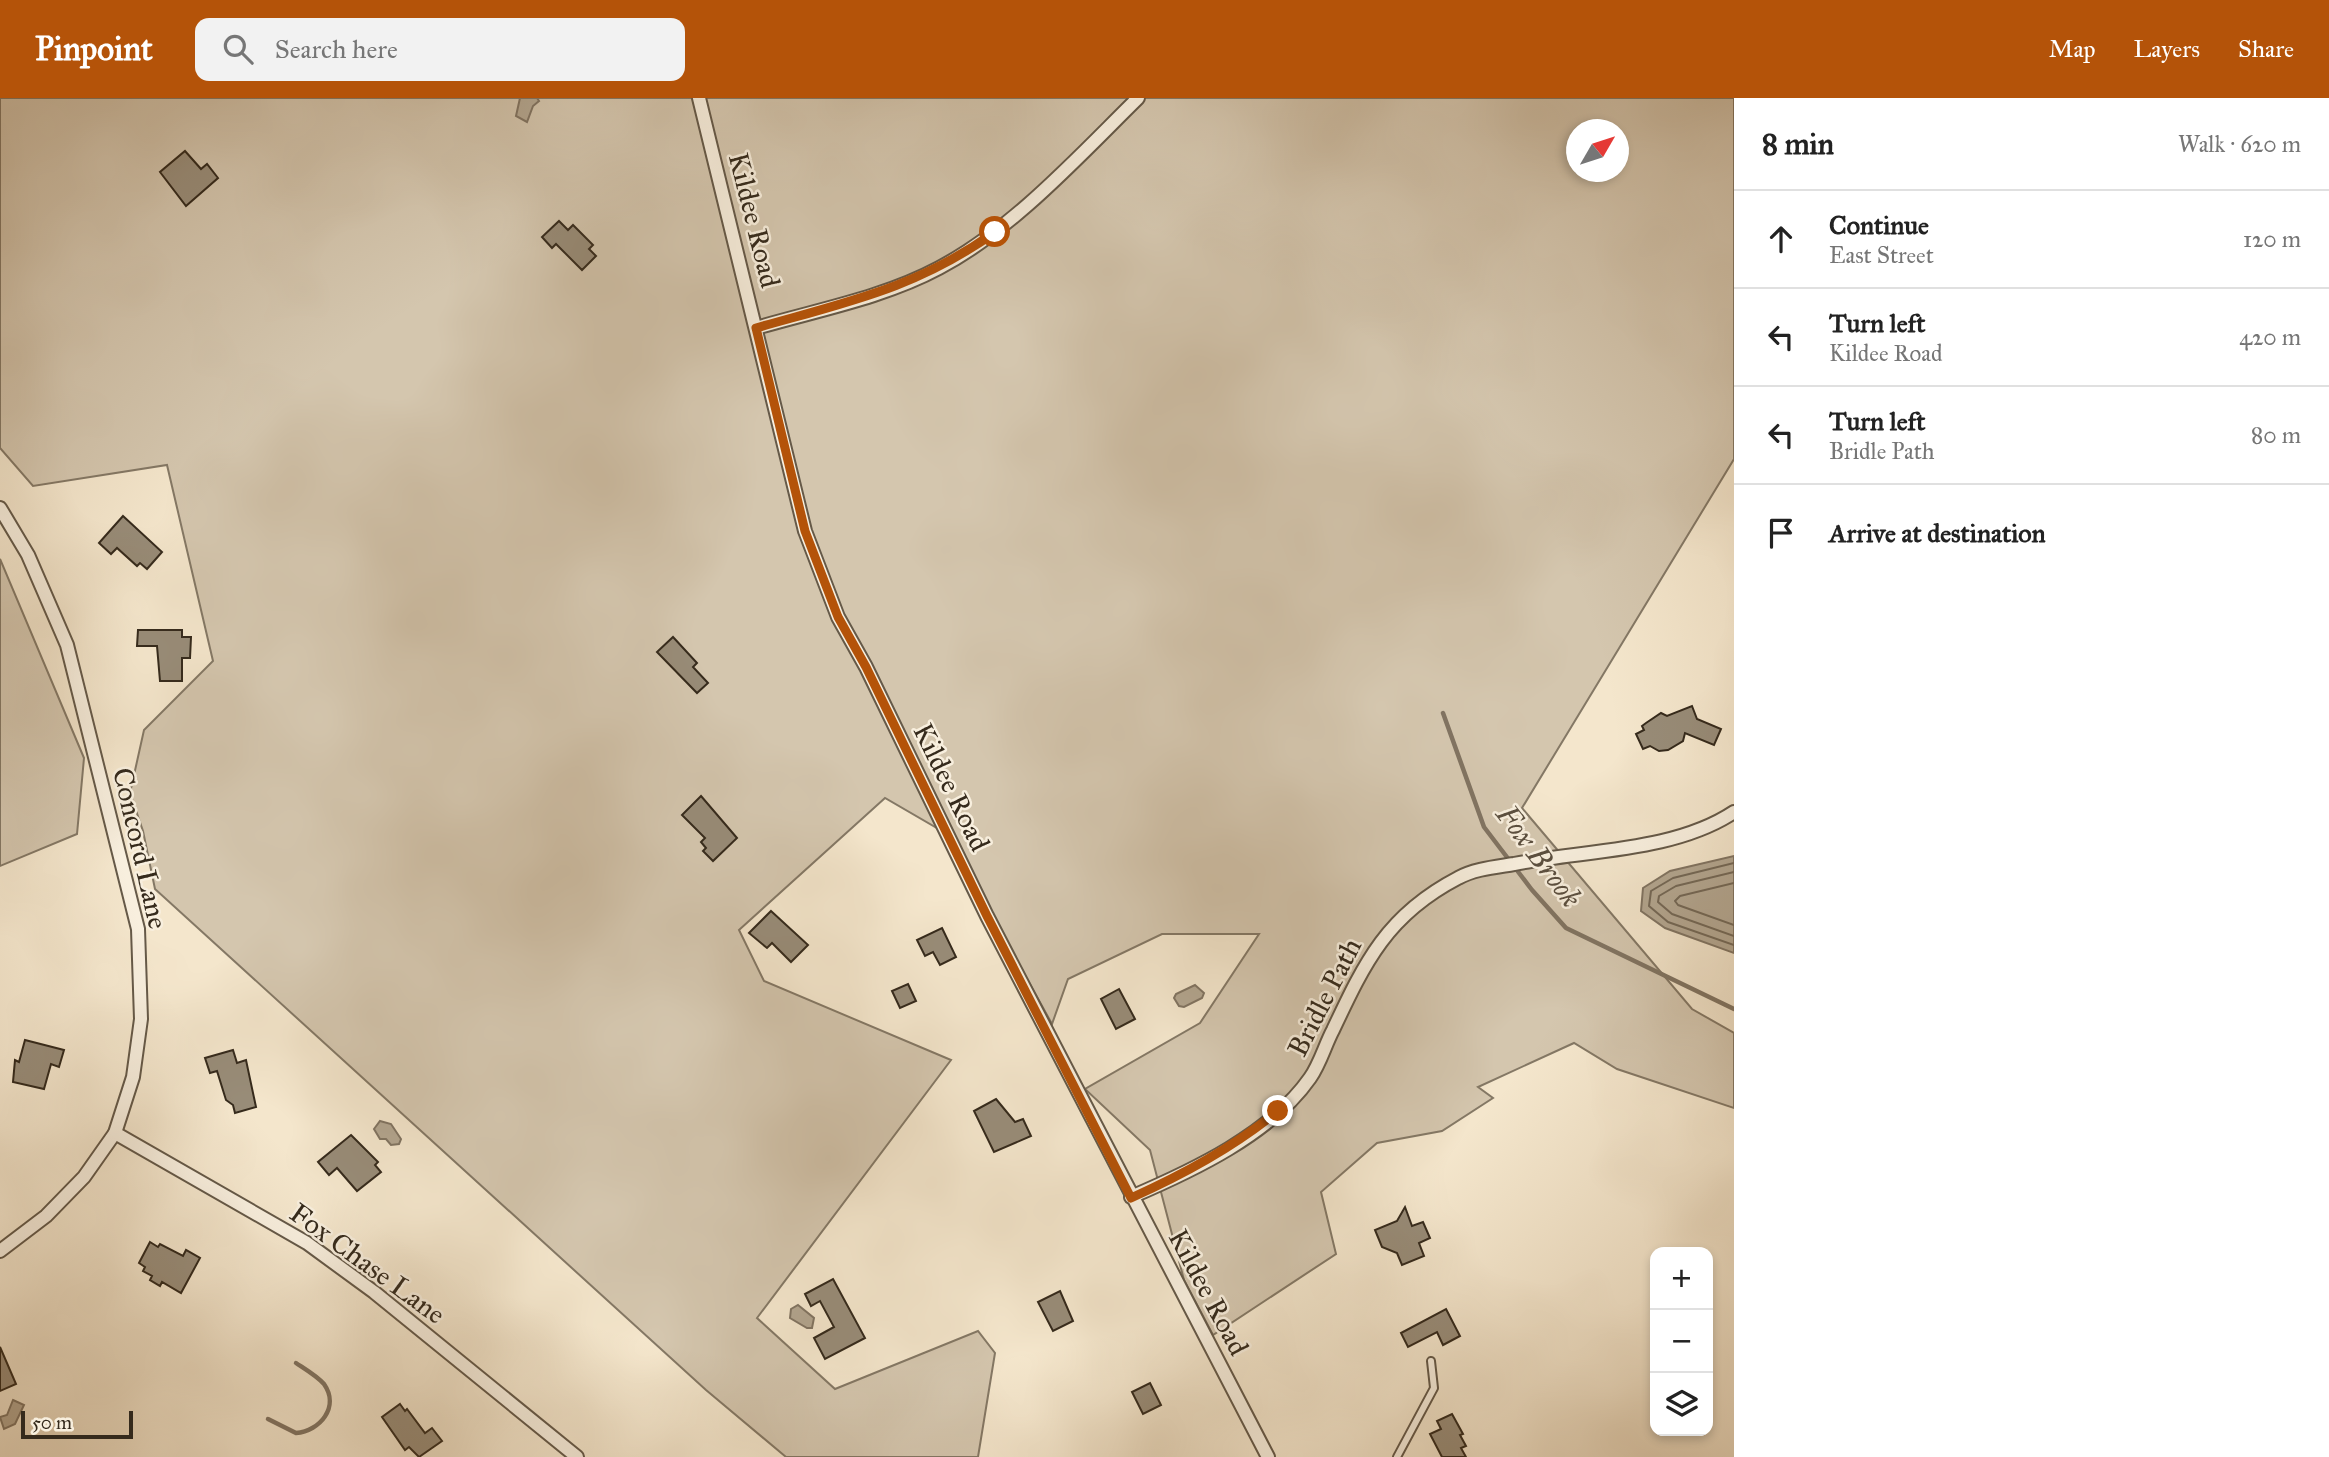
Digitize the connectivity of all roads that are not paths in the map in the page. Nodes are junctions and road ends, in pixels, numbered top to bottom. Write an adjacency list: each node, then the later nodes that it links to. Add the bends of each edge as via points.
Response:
1 (699, 98): 3 (street, Kildee Road)
2 (1138, 98): 3 (street, via 995,232 965,254 892,289)
3 (756, 328): 7 (street, Kildee Road, via 805,531 838,617)
4 (0, 508): 6 (street, Concord Lane, via 28,555 67,645 138,929 141,1019 133,1077)
5 (1734, 812): 7 (street, Bridle Path, via 1679,837 1459,877 1389,929 1366,961 1310,1078 1278,1111 1214,1157)
6 (115, 1133): 8 (street, Concord Lane, via 84,1177 46,1216); 10 (street, Fox Chase Lane, via 307,1243)
7 (1131, 1198): 11 (street, Kildee Road)
8 (0, 1251)
9 (1431, 1360): 12 (lane, via 1434,1388)
10 (577, 1457)
11 (1268, 1457)
12 (1397, 1457)

